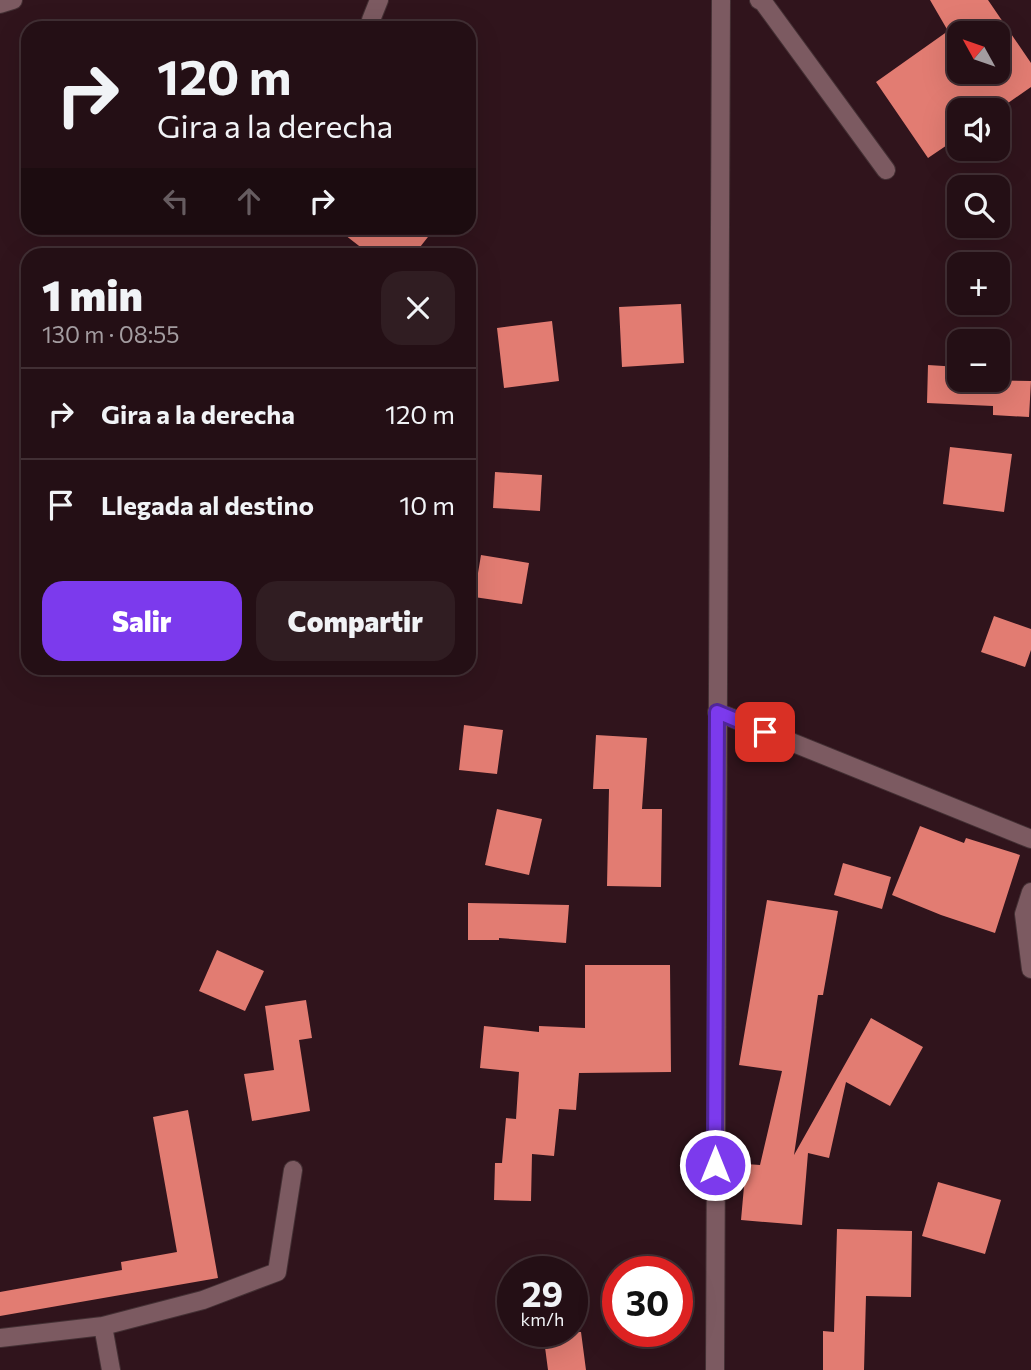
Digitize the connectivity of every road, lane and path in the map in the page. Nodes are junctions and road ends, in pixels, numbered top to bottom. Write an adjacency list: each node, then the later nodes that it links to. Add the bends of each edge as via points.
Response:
1 (13, 0): 5 (street)
2 (379, 0): 6 (street)
3 (721, 0): 8 (street)
4 (759, 0): 7 (street)
5 (0, 4)
6 (371, 21)
7 (886, 170)
8 (717, 712): 9 (street); 16 (street)
9 (1031, 839)
10 (1031, 892): 11 (street, via 1024,914)
11 (1031, 969)
12 (293, 1170): 13 (street, via 277,1272 203,1300)
13 (103, 1326): 14 (street); 15 (street)
14 (0, 1338)
15 (111, 1370)
16 (715, 1370)

